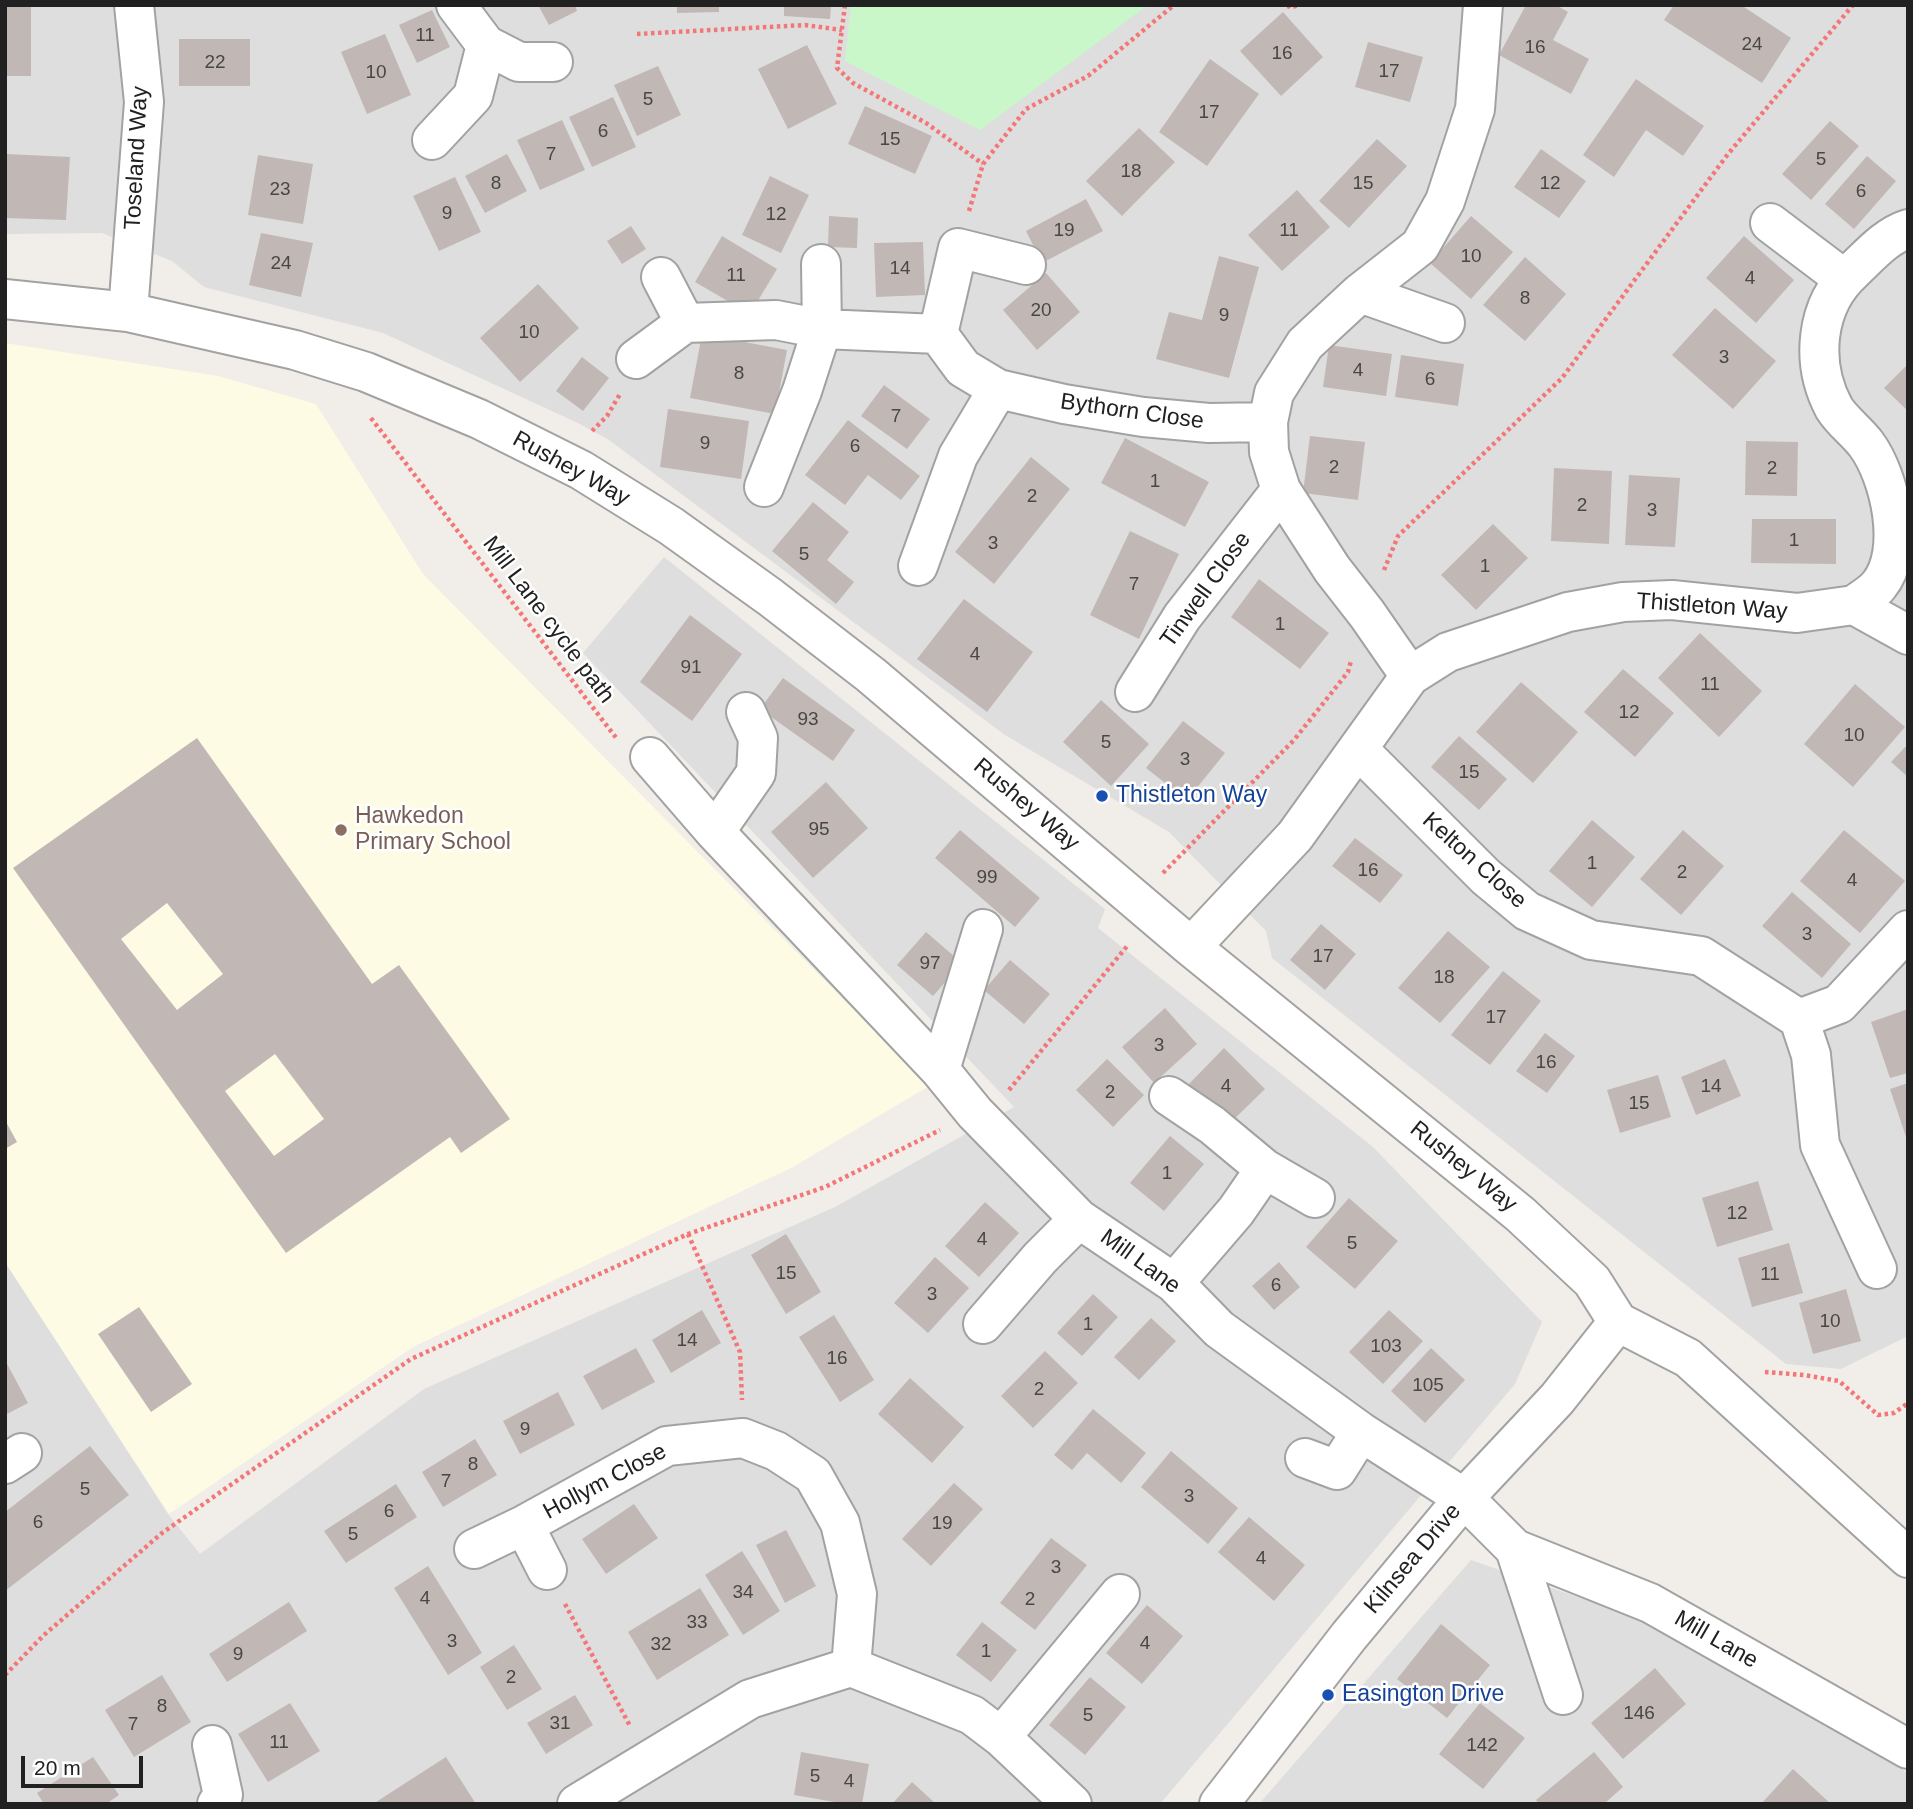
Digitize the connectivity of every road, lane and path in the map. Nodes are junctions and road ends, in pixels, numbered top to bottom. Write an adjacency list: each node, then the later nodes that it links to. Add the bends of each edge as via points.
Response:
1 (134, 5): 24 (street, Toseland Way, via 144,102)
2 (456, 5): 11 (street)
3 (845, 5): 9 (path)
4 (1174, 5): 14 (path, via 1088,76 1026,108)
5 (1288, 5): 6 (path)
6 (1298, 5)
7 (1483, 5): 22 (street, via 1475,108 1445,201 1420,246)
8 (1853, 5): 38 (path, via 1728,154 1562,378 1398,536)
9 (842, 30): 10 (path, via 805,25); 14 (path, via 837,68 853,83 926,123)
10 (637, 34)
11 (486, 45): 12 (street, via 519,61); 13 (street, via 473,96)
12 (553, 61)
13 (432, 140)
14 (983, 164): 17 (path)
15 (1770, 223): 21 (street)
16 (1908, 229): 21 (street, via 1895,233)
17 (958, 248): 19 (street); 28 (street)
18 (821, 264): 27 (street)
19 (1026, 265)
20 (661, 277): 25 (street)
21 (1844, 279): 37 (street, via 1825,311 1820,374 1835,410 1880,466 1893,511 1894,540 1887,573 1879,586)
22 (1360, 293): 26 (street); 32 (street, via 1305,344 1274,393)
23 (5, 299): 24 (street, Rushey Way)
24 (128, 312): 50 (street, Rushey Way, via 295,350 366,372 479,419 581,470 771,597 881,684)
25 (685, 323): 27 (street, via 776,320); 29 (street)
26 (1445, 323)
27 (822, 329): 28 (street); 34 (street)
28 (938, 334): 30 (street, Bythorn Close, via 964,368)
29 (636, 359): 33 (path, via 607,416 592,432)
30 (998, 389): 32 (street, Bythorn Close, via 1143,417 1209,424); 36 (street, via 958,456)
31 (367, 413): 44 (path, Mill Lane cycle path)
32 (1268, 422): 35 (street, via 1269,452)
33 (581, 434)
34 (764, 488)
35 (1281, 490): 38 (street); 41 (street, Tinwell Close, via 1182,617)
36 (918, 566)
37 (1854, 605): 39 (street); 40 (street, Thistleton Way, via 1797,613 1672,600 1623,602 1569,611 1448,652)
38 (1367, 614): 40 (street); 46 (path, via 1348,671 1294,740)
39 (1908, 635)
40 (1410, 676): 43 (street, Thistleton Way)
41 (1135, 692)
42 (746, 712): 45 (street, via 758,738 756,773)
43 (1358, 749): 50 (street, Thistleton Way, via 1295,836); 51 (street, Kelton Close, via 1460,852 1527,911 1591,940 1700,956)
44 (635, 750): 45 (street, Mill Lane)
45 (715, 832): 52 (street, Mill Lane)
46 (1158, 879)
47 (983, 929): 52 (street)
48 (1908, 930): 51 (street, via 1839,1004)
49 (1133, 939): 54 (path)
50 (1191, 947): 62 (street, Rushey Way, via 1520,1214 1592,1281)
51 (1799, 1019): 60 (street, via 1811,1055 1820,1145)
52 (940, 1070): 58 (street, Mill Lane, via 975,1113)
53 (1169, 1096): 56 (street)
54 (1000, 1100)
55 (944, 1128): 59 (path, via 825,1187)
56 (1265, 1169): 57 (street); 61 (street, via 1236,1211)
57 (1315, 1198)
58 (1079, 1219): 61 (street, Mill Lane); 63 (street)
59 (688, 1234): 67 (path, via 740,1352); 77 (path, via 411,1359 162,1533 44,1634)
60 (1877, 1269)
61 (1174, 1283): 66 (street, Mill Lane, via 1219,1329)
62 (1618, 1322): 69 (street, Kilnsea Drive, via 1556,1399); 73 (street, via 1688,1358)
63 (983, 1324)
64 (1757, 1371): 65 (path, via 1839,1381 1878,1415 1894,1413)
65 (1908, 1403)
66 (1361, 1432): 68 (street, via 1337,1470); 69 (street, Mill Lane)
67 (743, 1438): 70 (street, Hollym Close, via 667,1446); 76 (street, Hollym Close, via 776,1451 813,1475 840,1523 857,1594)
68 (1305, 1458)
69 (1464, 1498): 72 (street, Mill Lane); 86 (street, Kilnsea Drive, via 1349,1636)
70 (524, 1525): 71 (street, Hollym Close); 74 (street, Hollym Close)
71 (474, 1549)
72 (1515, 1549): 78 (street, Mill Lane); 81 (street, Mill Lane, via 1650,1602)
73 (1908, 1558)
74 (547, 1570): 82 (path)
75 (1120, 1594): 79 (street)
76 (851, 1667): 79 (street, via 972,1715); 82 (street, via 750,1699)
77 (5, 1675)
78 (1563, 1695)
79 (1001, 1737): 85 (street)
80 (212, 1745): 83 (street, via 223,1795)
81 (1908, 1749)
82 (649, 1761): 84 (street)
83 (217, 1804)
84 (577, 1804)
85 (1072, 1804)
86 (1219, 1804)

